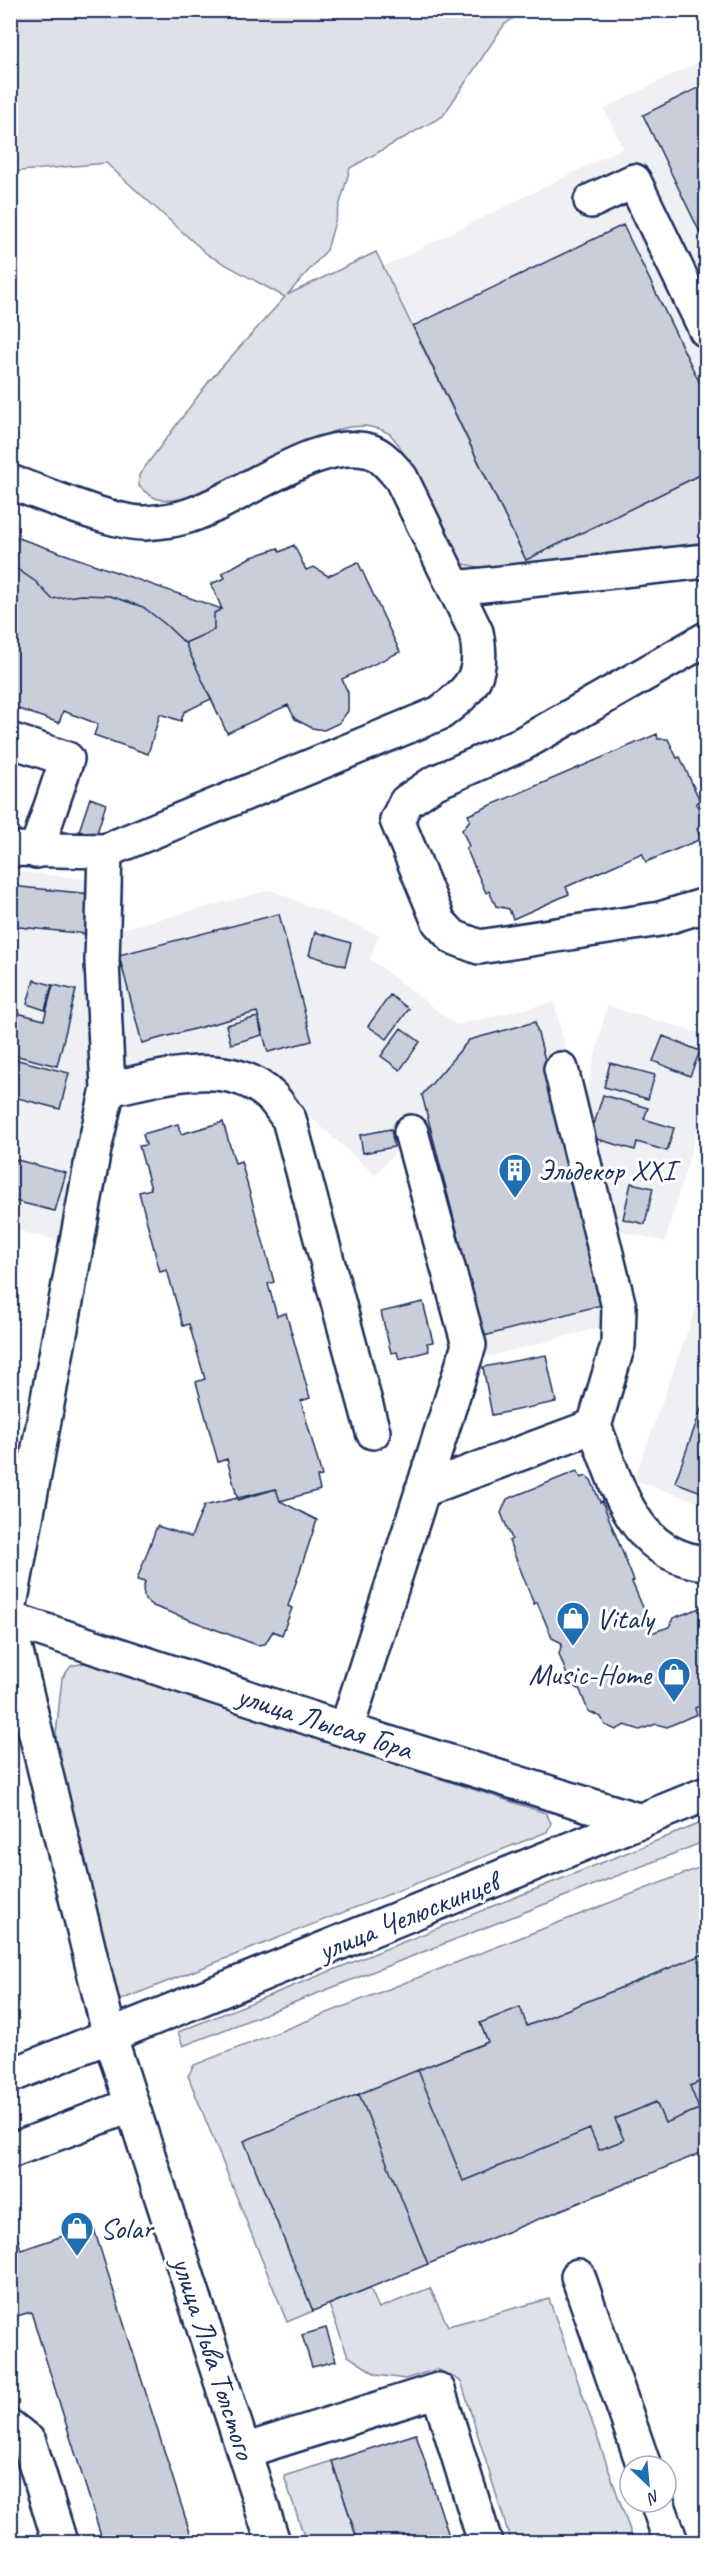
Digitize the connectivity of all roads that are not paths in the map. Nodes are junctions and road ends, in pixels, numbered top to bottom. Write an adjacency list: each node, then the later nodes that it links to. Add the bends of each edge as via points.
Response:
1 (591, 201): 2 (street, via 634,181)
2 (706, 330)
3 (10, 482): 5 (street, via 118,519 143,523 181,518 217,504 323,452 347,448 372,452 401,478)
4 (706, 561): 5 (street)
5 (455, 588): 9 (street, via 476,632 481,654 476,675 463,695 440,713)
6 (706, 639): 10 (street, via 522,744 434,783 406,802 397,820 439,922 453,937 479,947 660,920)
7 (10, 740): 8 (street, via 67,759)
8 (23, 850): 9 (street)
9 (105, 851): 12 (street, via 102,962)
10 (706, 905)
11 (561, 1069): 14 (street, via 619,1307 618,1346)
12 (108, 1089): 15 (street, via 193,1072 226,1074 254,1084 272,1096 288,1119); 18 (street)
13 (411, 1132): 16 (street, via 469,1345)
14 (594, 1426): 16 (street); 17 (street, via 632,1519 655,1544 681,1558)
15 (373, 1432)
16 (422, 1490): 21 (street)
17 (706, 1563)
18 (10, 1605)
19 (10, 1619): 21 (street, улица Лысая Гора)
20 (10, 1627): 24 (street, улица Льва Толстого)
21 (346, 1730): 23 (street, улица Лысая Гора)
22 (706, 1794): 23 (street, улица Челюскинцев)
23 (641, 1821): 24 (street, улица Челюскинцев)
24 (110, 2037): 25 (street, улица Челюскинцев); 26 (street, улица Льва Толстого)
25 (10, 2076)
26 (132, 2105): 27 (street); 30 (street, улица Льва Толстого)
27 (10, 2151)
28 (578, 2276): 31 (street)
29 (10, 2427): 33 (street, via 29,2442)
30 (244, 2451): 34 (street, улица Льва Толстого); 35 (street, via 438,2390)
31 (640, 2454)
32 (661, 2514): 36 (street)
33 (60, 2542)
34 (273, 2542)
35 (485, 2542)
36 (671, 2542)

